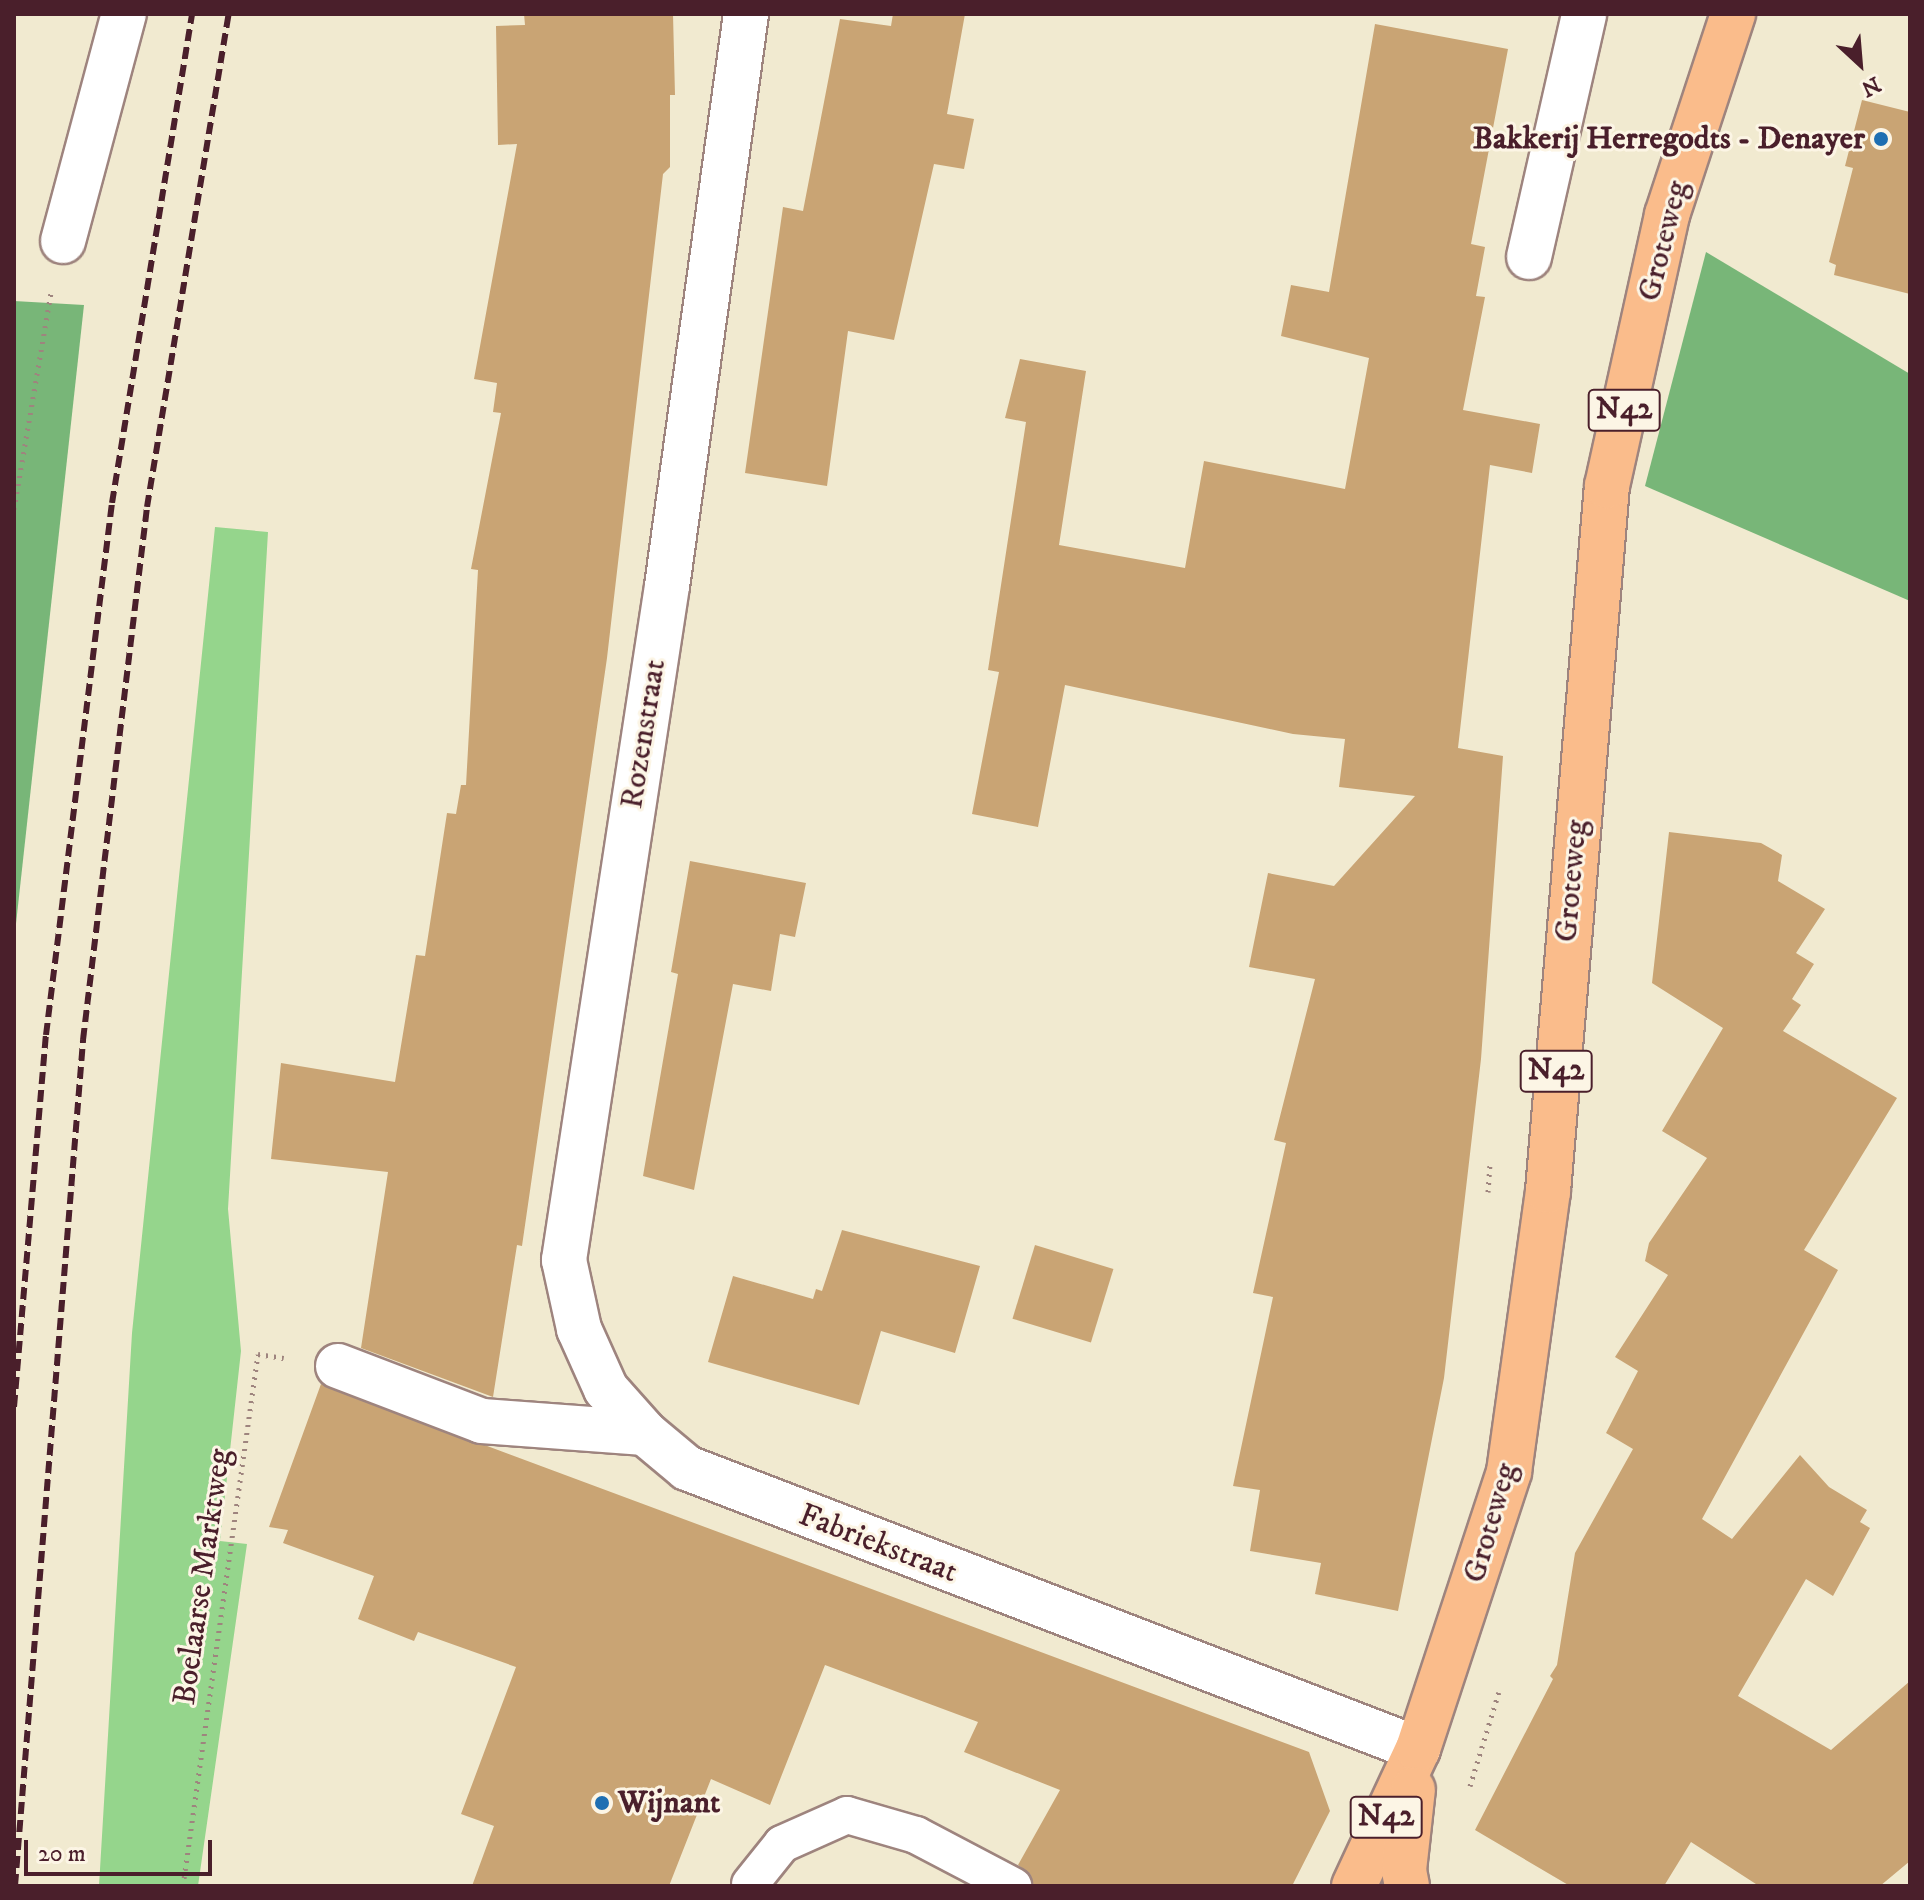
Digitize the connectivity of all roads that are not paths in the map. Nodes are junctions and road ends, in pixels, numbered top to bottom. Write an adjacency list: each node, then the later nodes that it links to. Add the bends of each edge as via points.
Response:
1 (124, 14): 5 (street)
2 (746, 14): 8 (street, Rozenstraat, via 667,586 564,1260 579,1329 606,1389)
3 (1584, 14): 6 (street)
4 (1733, 14): 9 (main road, Groteweg / N42, via 1667,215 1607,486 1548,1191 1509,1472)
5 (63, 241)
6 (1529, 257)
7 (338, 1366): 8 (street, via 482,1421)
8 (645, 1433): 9 (street, Fabriekstraat, via 709,1478)
9 (1418, 1749): 12 (main road, Groteweg / N42); 13 (main road, Groteweg / N42, via 1404,1870)
10 (750, 1884): 11 (lane, via 782,1844 847,1815 916,1835)
11 (1013, 1886)
12 (1354, 1886)
13 (1407, 1886)

